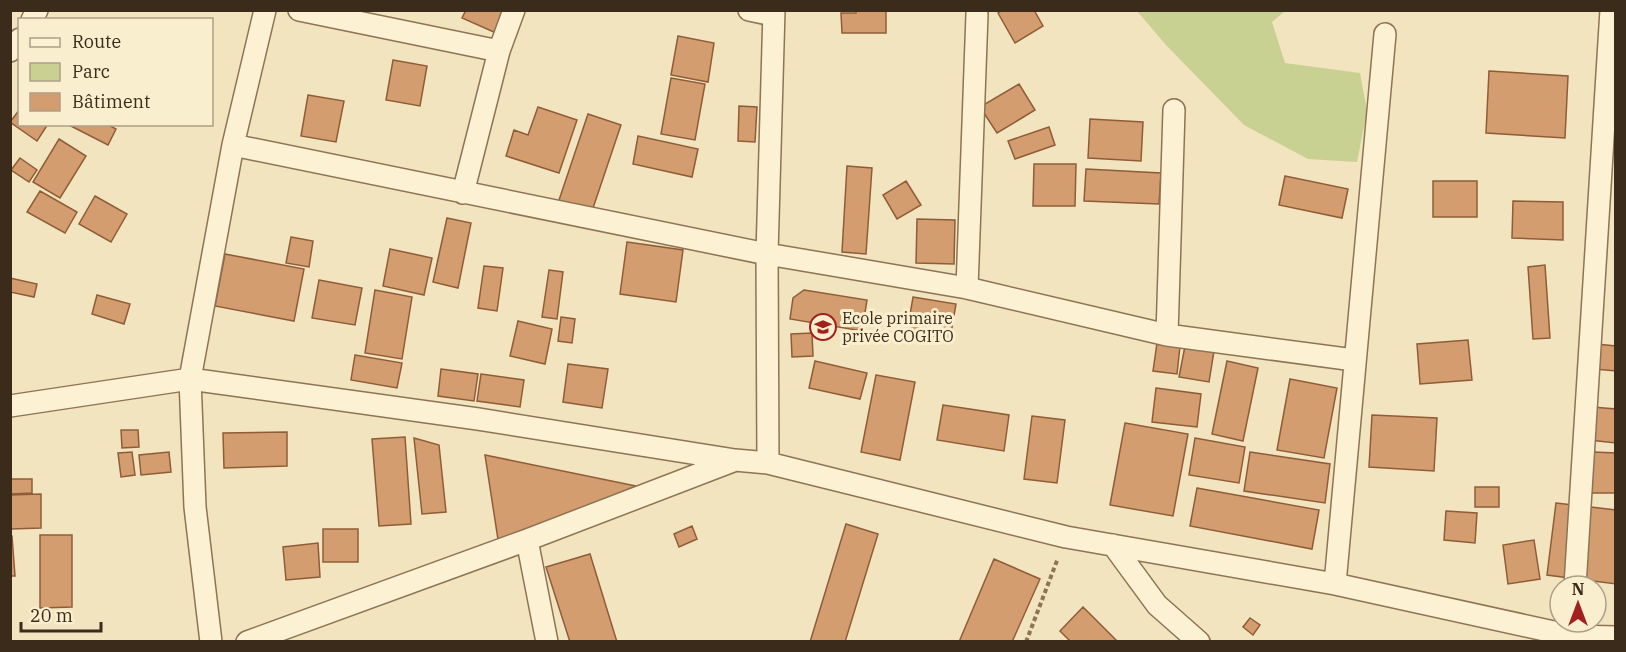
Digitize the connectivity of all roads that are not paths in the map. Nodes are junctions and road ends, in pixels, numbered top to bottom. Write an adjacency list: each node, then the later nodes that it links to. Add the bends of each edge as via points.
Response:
1 (265, 10): 11 (street)
2 (299, 10): 9 (street)
3 (513, 10): 9 (street)
4 (749, 10): 6 (street)
5 (1611, 10): 12 (street)
6 (774, 13): 14 (street)
7 (977, 14): 15 (street)
8 (1385, 34): 17 (street)
9 (500, 51): 13 (street)
10 (1174, 110): 16 (street)
11 (233, 145): 13 (street); 18 (street)
12 (1608, 169): 24 (street)
13 (463, 193): 14 (street)
14 (767, 254): 15 (street); 21 (street)
15 (967, 288): 16 (street)
16 (1167, 336): 17 (street)
17 (1354, 360): 25 (street)
18 (190, 379): 19 (street); 20 (street); 29 (street, via 195,507)
19 (10, 406)
20 (735, 460): 21 (street); 22 (street)
21 (768, 463): 23 (street, via 1066,537)
22 (527, 540): 30 (street); 31 (street)
23 (1113, 545): 25 (street); 32 (street, via 1157,605)
24 (1576, 574)
25 (1335, 584): 26 (street)
26 (1548, 629)
27 (1578, 634): 28 (street)
28 (1616, 638)
29 (212, 642)
30 (247, 642)
31 (547, 642)
32 (1199, 642)

